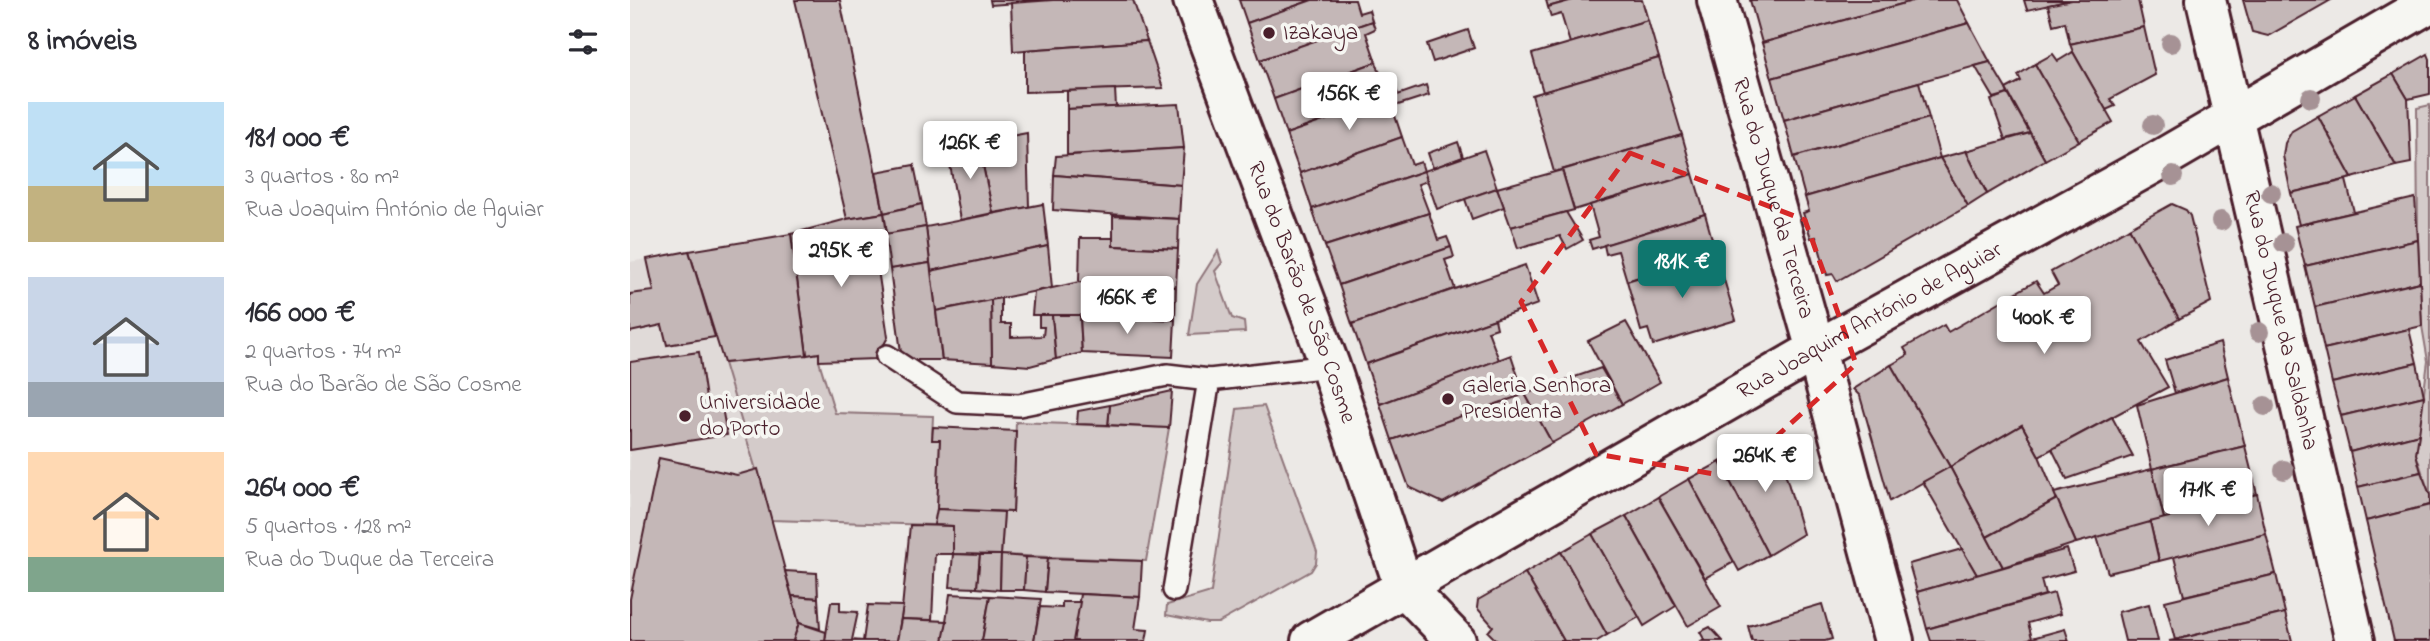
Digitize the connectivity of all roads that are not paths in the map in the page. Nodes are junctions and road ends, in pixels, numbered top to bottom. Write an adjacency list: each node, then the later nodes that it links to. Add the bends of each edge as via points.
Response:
1 (1194, 0): 8 (street, Rua do Barão de São Cosme)
2 (1717, 0): 6 (street, Rua do Duque da Terceira)
3 (2206, 0): 5 (street, Rua do Duque da Saldanha)
4 (2430, 3): 5 (street, Rua Joaquim António de Aguiar)
5 (2233, 116): 6 (street, Rua Joaquim António de Aguiar); 15 (street, Rua do Duque da Saldanha)
6 (1816, 350): 10 (street, Rua Joaquim António de Aguiar); 14 (street, Rua do Duque da Terceira)
7 (887, 356): 9 (lane, via 957,402 1019,405 1167,375)
8 (1330, 366): 9 (lane); 10 (street, Rua do Barão de São Cosme)
9 (1209, 380): 11 (lane)
10 (1404, 587): 12 (street, Rua Joaquim António de Aguiar); 13 (street)
11 (1174, 590)
12 (1311, 641)
13 (1456, 641)
14 (1894, 641)
15 (2355, 641)

